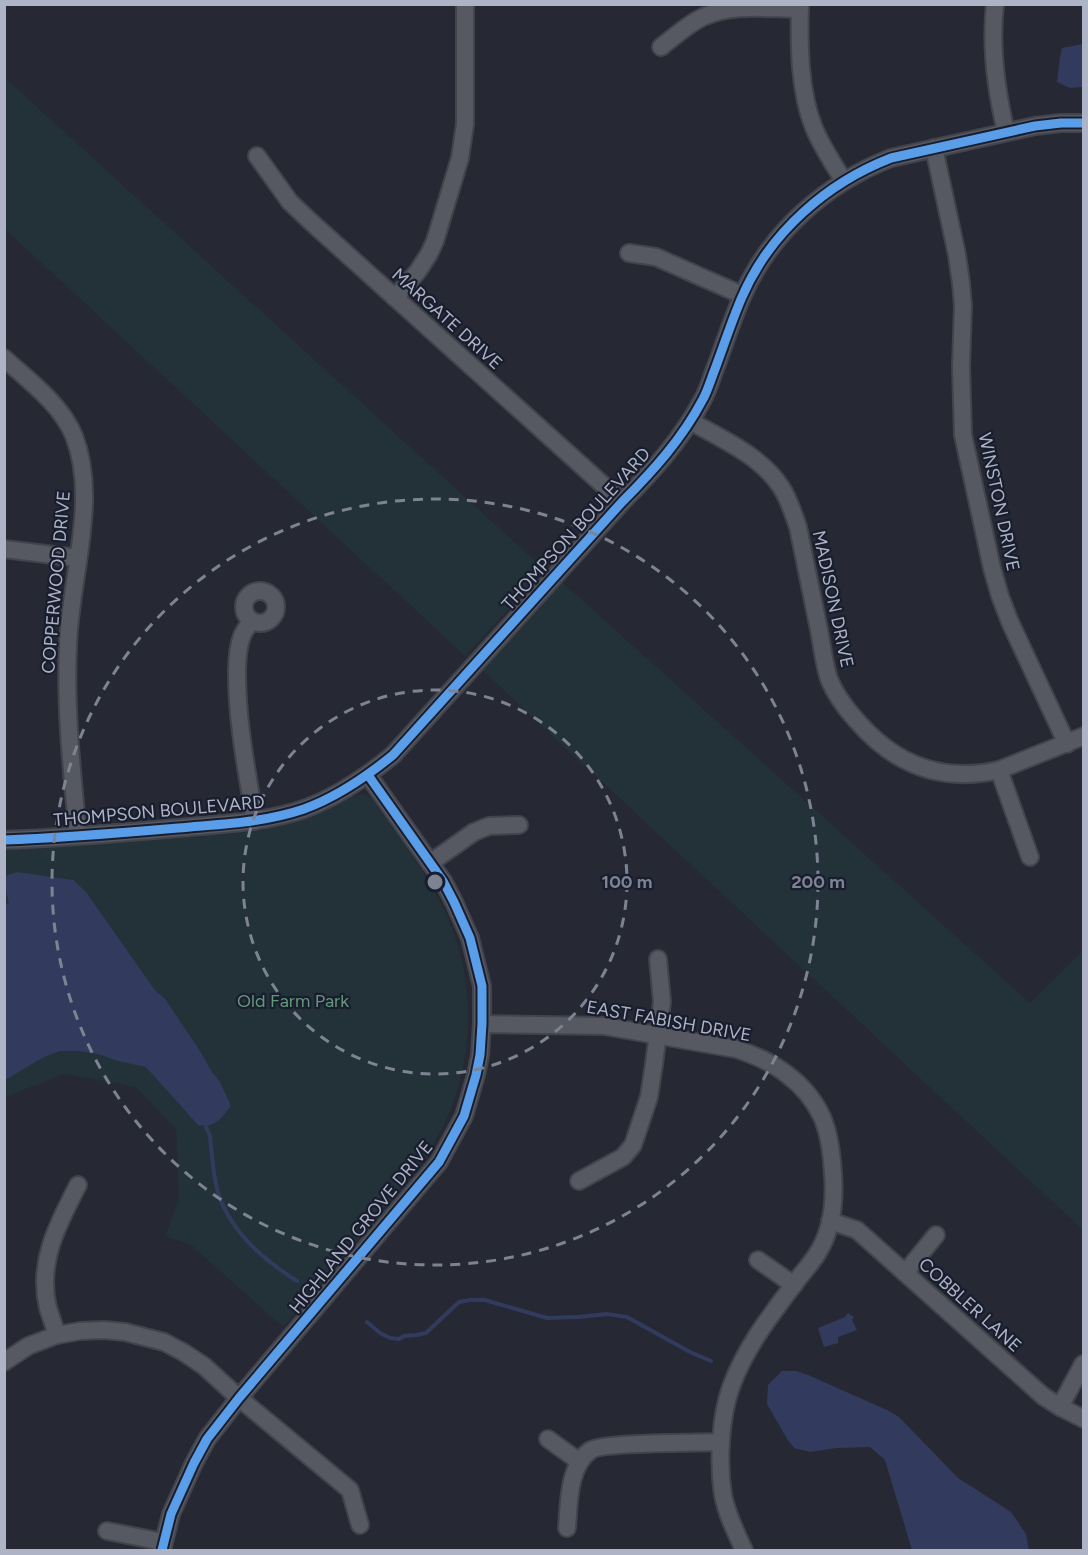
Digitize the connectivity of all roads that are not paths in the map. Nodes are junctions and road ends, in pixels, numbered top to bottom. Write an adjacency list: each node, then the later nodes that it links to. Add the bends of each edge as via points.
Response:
1 (465, 4): 12 (street, via 465,124 460,158 429,254)
2 (995, 4): 6 (street, via 993,52)
3 (800, 7): 4 (street, via 733,8 717,12 701,18); 9 (street, via 802,87 807,108 825,151)
4 (661, 47)
5 (1083, 123): 6 (street, THOMPSON BOULEVARD)
6 (1006, 132): 7 (street, THOMPSON BOULEVARD)
7 (934, 148): 9 (street, THOMPSON BOULEVARD, via 891,158); 20 (street, WINSTON DRIVE, via 961,283 963,435 992,568 1010,622)
8 (257, 156): 12 (street, MARGATE DRIVE, via 290,202)
9 (844, 181): 11 (street, THOMPSON BOULEVARD, via 784,231)
10 (629, 253): 11 (street, via 656,257)
11 (742, 296): 14 (street, THOMPSON BOULEVARD, via 704,398)
12 (395, 298): 15 (street, MARGATE DRIVE)
13 (4, 358): 17 (street, COPPERWOOD DRIVE, via 48,398 73,435 84,490)
14 (690, 421): 15 (street, THOMPSON BOULEVARD, via 657,466); 21 (street, MADISON DRIVE, via 742,450 781,487 798,527 829,679 864,730 892,753 924,769 962,774)
15 (622, 502): 22 (street, THOMPSON BOULEVARD, via 393,755)
16 (4, 549): 17 (street)
17 (78, 558): 25 (street, COPPERWOOD DRIVE, via 67,689)
18 (252, 621): 23 (street, via 240,642 237,699)
19 (1083, 736): 20 (street, MADISON DRIVE)
20 (1067, 744): 21 (street, MADISON DRIVE)
21 (999, 770): 27 (street)
22 (368, 775): 23 (street, THOMPSON BOULEVARD, via 304,809); 28 (street, HIGHLAND GROVE DRIVE)
23 (255, 821): 25 (street, THOMPSON BOULEVARD)
24 (519, 825): 28 (street, via 489,825)
25 (78, 836): 26 (street, THOMPSON BOULEVARD)
26 (4, 840)
27 (1030, 857)
28 (430, 863): 30 (street, HIGHLAND GROVE DRIVE, via 470,938 482,986)
29 (658, 959): 31 (street, via 662,1002)
30 (482, 1024): 31 (street, EAST FABISH DRIVE, via 604,1026); 42 (street, HIGHLAND GROVE DRIVE, via 480,1055 464,1116 440,1162)
31 (657, 1036): 32 (street, via 650,1097 633,1145 623,1157); 34 (street, EAST FABISH DRIVE, via 754,1055 783,1071 803,1089 823,1117 828,1135 834,1189)
32 (579, 1180)
33 (78, 1185): 39 (street, via 46,1262 48,1307)
34 (830, 1221): 37 (street, COBBLER LANE, via 857,1230); 38 (street, EAST FABISH DRIVE, via 818,1253)
35 (936, 1235): 37 (street)
36 (758, 1260): 38 (street)
37 (905, 1273): 43 (street, COBBLER LANE)
38 (794, 1285): 46 (street, EAST FABISH DRIVE, via 740,1366 730,1389)
39 (57, 1335): 40 (street, via 28,1346); 42 (street, via 104,1330 164,1342 204,1366)
40 (4, 1362)
41 (1083, 1364): 43 (street)
42 (239, 1398): 48 (street, via 350,1490); 51 (street, HIGHLAND GROVE DRIVE, via 207,1438 194,1463 171,1514)
43 (1060, 1407): 44 (street, COBBLER LANE)
44 (1083, 1419)
45 (548, 1439): 47 (street)
46 (721, 1442): 47 (street, via 612,1446 591,1449); 52 (street, EAST FABISH DRIVE, via 723,1496)
47 (580, 1462): 49 (street, via 571,1483)
48 (360, 1525)
49 (567, 1528)
50 (107, 1531): 51 (street, HIGHLAND GROVE DRIVE)
51 (163, 1546)
52 (744, 1551)

